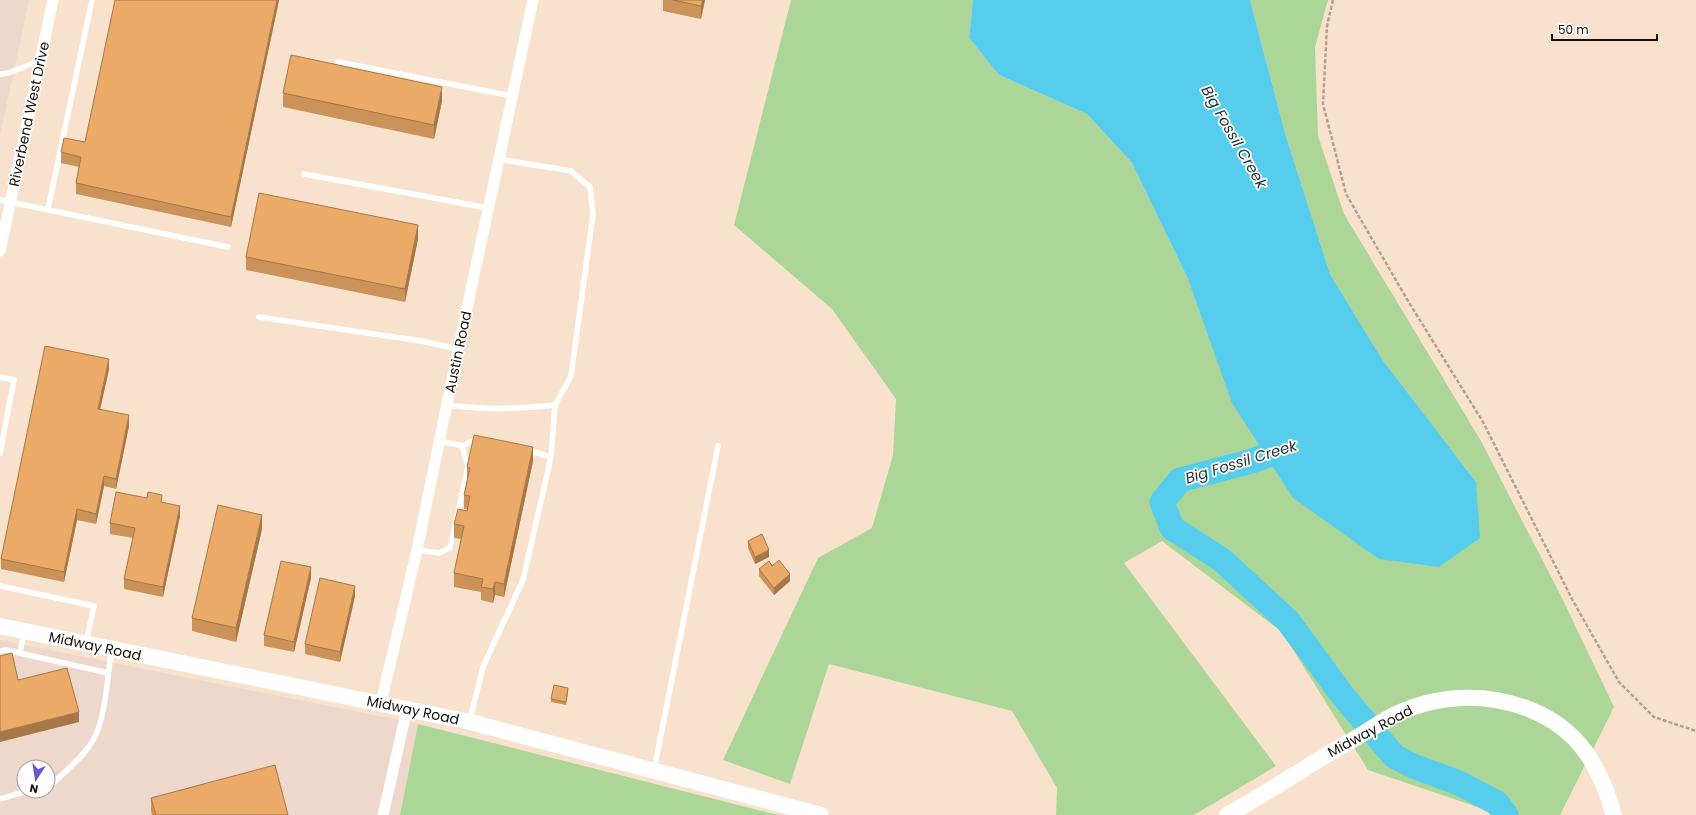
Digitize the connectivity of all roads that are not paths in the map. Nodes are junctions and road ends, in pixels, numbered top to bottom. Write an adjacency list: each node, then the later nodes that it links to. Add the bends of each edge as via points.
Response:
1 (53, 0): 4 (street, Riverbend West Drive)
2 (92, 0): 12 (lane)
3 (533, 0): 7 (street, Austin Road)
4 (40, 60): 6 (lane); 10 (street, Riverbend West Drive)
5 (338, 62): 7 (lane)
6 (0, 74)
7 (512, 96): 8 (street, Austin Road)
8 (498, 159): 11 (street, Austin Road); 19 (lane, via 571,171 590,187 593,214 571,376)
9 (304, 174): 11 (lane)
10 (5, 201): 12 (lane); 14 (street, Riverbend West Drive)
11 (488, 208): 16 (street, Austin Road)
12 (48, 209): 13 (lane)
13 (228, 247)
14 (0, 251)
15 (259, 317): 16 (lane, via 421,341)
16 (458, 349): 18 (street, Austin Road)
17 (0, 377): 25 (lane, via 14,380)
18 (447, 405): 19 (lane, via 482,410 514,410); 20 (street, Austin Road)
19 (555, 405): 26 (lane)
20 (440, 441): 22 (lane); 27 (street, Austin Road)
21 (488, 442): 22 (lane, via 475,440)
22 (462, 446): 27 (lane, via 468,467 450,548 438,553)
23 (718, 446): 39 (lane)
24 (523, 449): 26 (lane)
25 (0, 453)
26 (552, 457): 38 (lane, via 523,580 483,667)
27 (417, 550): 36 (street, Austin Road)
28 (0, 586): 31 (lane, via 94,606)
29 (0, 626): 30 (main road, Midway Road)
30 (24, 631): 31 (main road, Midway Road); 34 (lane)
31 (86, 644): 32 (main road, Midway Road)
32 (112, 650): 35 (lane); 36 (main road, Midway Road)
33 (0, 651): 34 (lane)
34 (20, 653): 35 (lane)
35 (108, 674): 40 (lane, via 100,725 92,742)
36 (381, 703): 37 (main road, Midway Road)
37 (407, 710): 38 (main road, Midway Road); 43 (street)
38 (470, 722): 39 (main road, Midway Road)
39 (654, 771): 44 (main road, Midway Road)
40 (56, 780)
41 (16, 794): 42 (lane)
42 (0, 799)
43 (383, 815)
44 (821, 815)
45 (1227, 815): 46 (main road, Midway Road, via 1396,715 1434,702 1476,697 1518,704 1559,724 1596,766)
46 (1614, 815)

